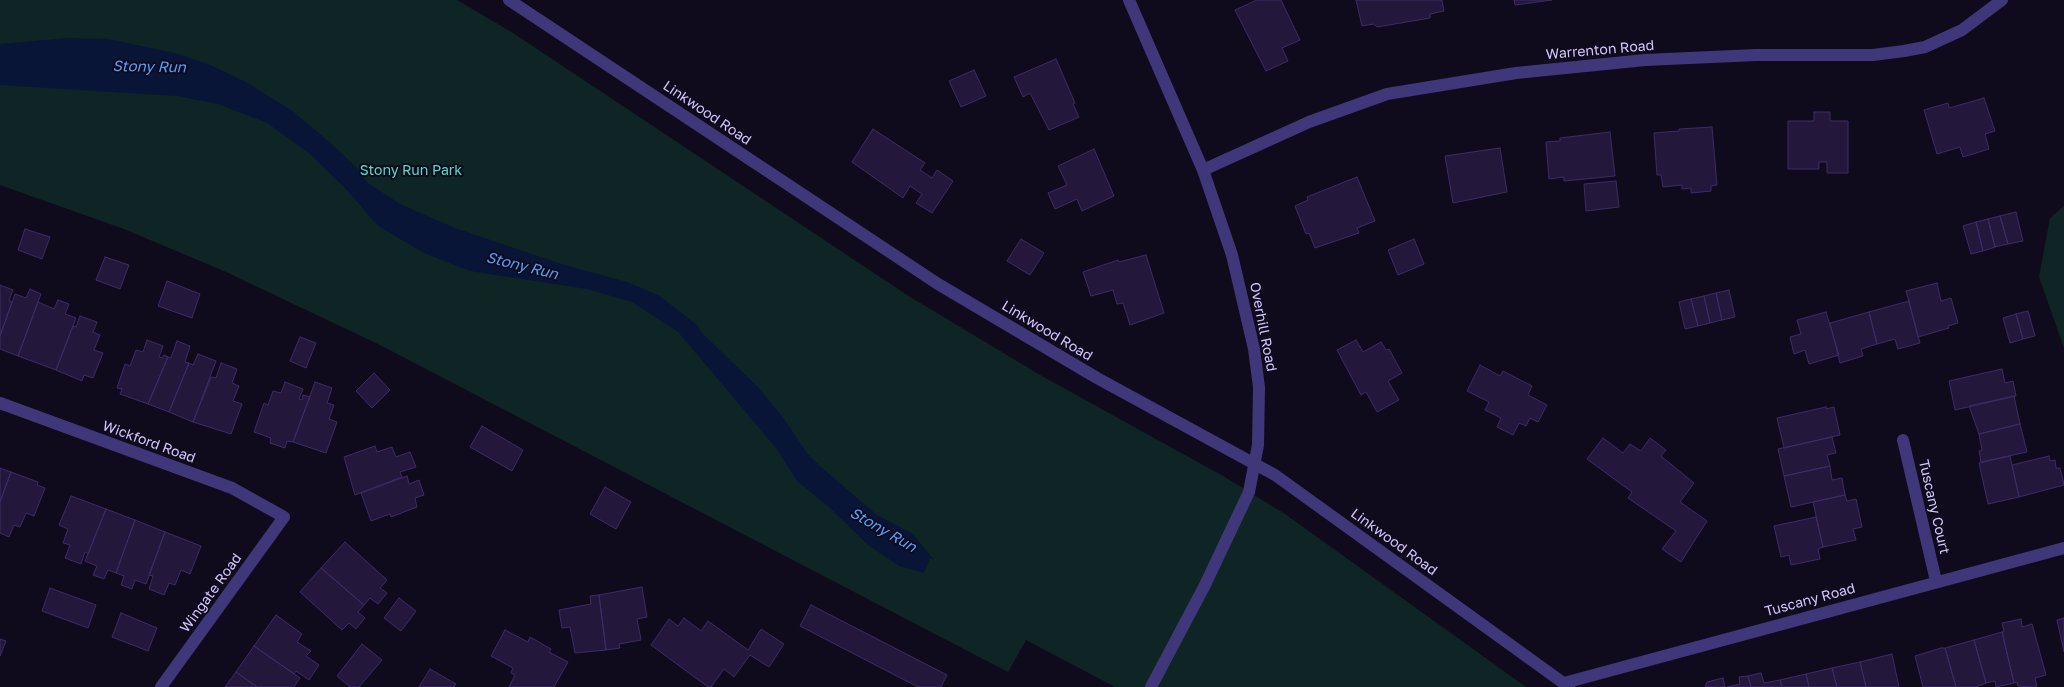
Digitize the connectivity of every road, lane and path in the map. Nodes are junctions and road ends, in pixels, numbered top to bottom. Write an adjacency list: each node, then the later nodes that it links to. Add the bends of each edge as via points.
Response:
1 (509, 0): 7 (street, Linkwood Road, via 938,284 1096,378)
2 (1129, 0): 4 (street, Overhill Road)
3 (2002, 0): 4 (street, Warrenton Road, via 1962,30 1925,47 1904,52 1646,60 1516,72 1387,94 1309,122)
4 (1203, 170): 7 (street, Overhill Road, via 1232,255 1254,350 1259,388)
5 (0, 403): 8 (street, Wickford Road, via 232,488)
6 (1903, 440): 10 (street, Tuscany Court)
7 (1256, 464): 11 (street, Linkwood Road); 13 (street, Overhill Road, via 1245,501 1228,539)
8 (284, 517): 12 (street, Wingate Road)
9 (2064, 548): 10 (street, Tuscany Road)
10 (1936, 581): 11 (street, Tuscany Road)
11 (1567, 685)
12 (161, 687)
13 (1151, 687)

